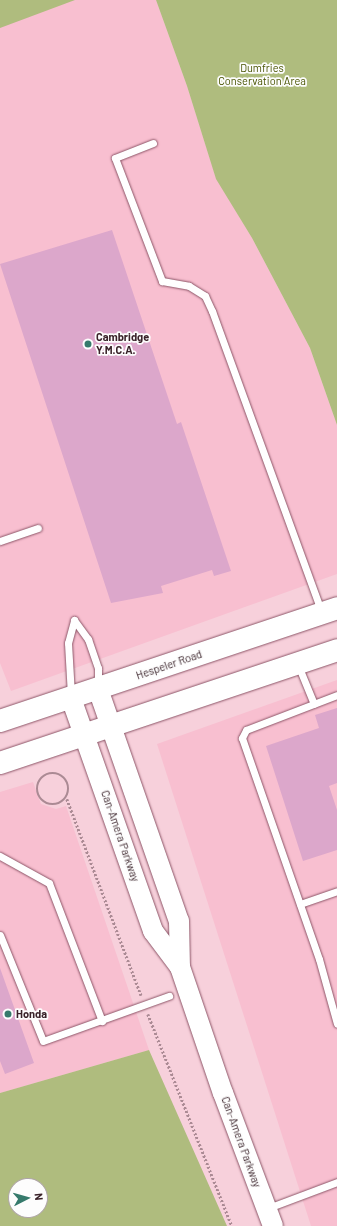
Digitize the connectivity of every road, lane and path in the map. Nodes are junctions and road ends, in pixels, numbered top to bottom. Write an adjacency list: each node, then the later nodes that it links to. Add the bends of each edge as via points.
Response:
1 (153, 143): 4 (lane, via 115,158 162,281 189,286 205,296)
2 (38, 528): 3 (lane)
3 (0, 541)
4 (330, 610): 7 (main road, Hespeler Road)
5 (337, 650): 6 (main road)
6 (298, 664): 10 (lane); 12 (main road)
7 (98, 689): 9 (main road, Hespeler Road); 9 (lane, via 98,668 90,646 74,620 68,643); 12 (main road, Can-Amera Parkway)
8 (337, 695): 10 (lane)
9 (71, 698): 11 (main road, Hespeler Road); 13 (main road, Can-Amera Parkway)
10 (314, 704): 19 (lane, via 246,730 242,738)
11 (0, 721)
12 (110, 727): 13 (main road); 21 (main road, Can-Amera Parkway, via 179,921)
13 (84, 735): 14 (main road); 21 (main road, Can-Amera Parkway, via 153,931)
14 (0, 763)
15 (68, 775): 16 (path)
16 (66, 778): 16 (path, via 56,773 45,775 38,783 40,798 48,805 63,802 70,789)
17 (0, 856): 23 (lane, via 49,883)
18 (337, 891): 19 (lane)
19 (300, 904): 24 (lane)
20 (0, 935): 23 (lane, via 43,1041)
21 (180, 967): 26 (main road, Can-Amera Parkway)
22 (169, 996): 23 (lane)
23 (102, 1021)
24 (337, 1024)
25 (337, 1182): 26 (lane)
26 (269, 1217)

